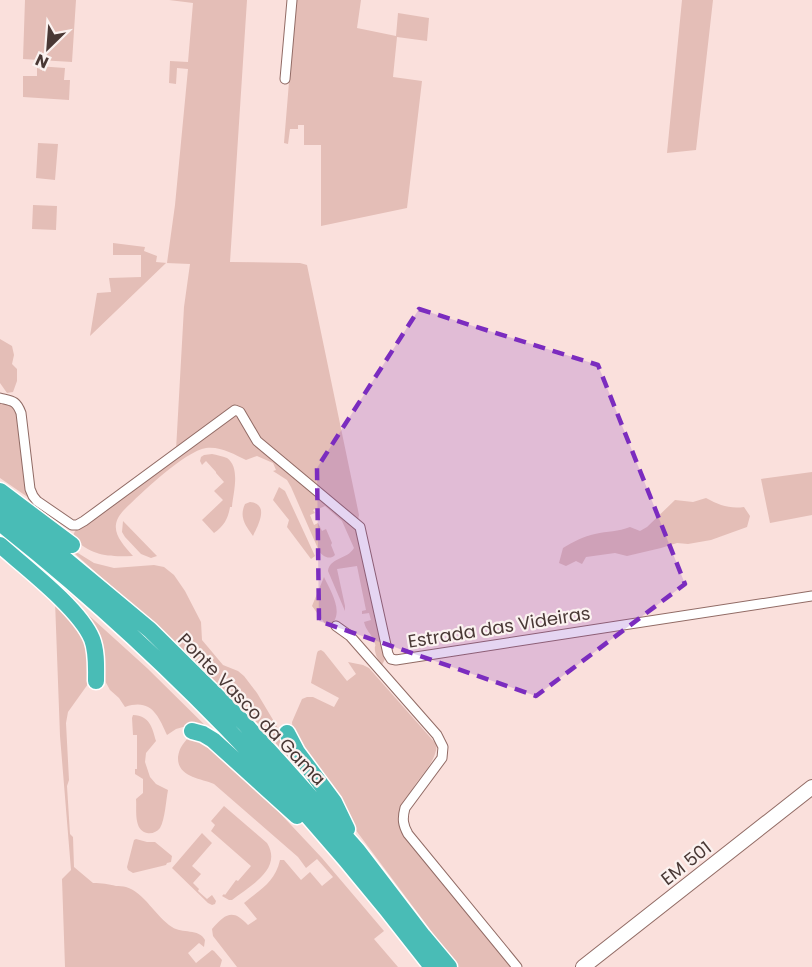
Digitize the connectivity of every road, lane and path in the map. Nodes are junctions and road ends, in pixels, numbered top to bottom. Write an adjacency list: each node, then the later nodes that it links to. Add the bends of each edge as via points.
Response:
1 (292, 0): 2 (street)
2 (285, 79)
3 (0, 398): 9 (street, Estrada das Videiras, via 13,401 21,413 33,496 72,525 84,521 235,410 240,412 257,441 360,527 391,659)
4 (0, 491): 8 (highway)
5 (0, 505): 16 (highway, Ponte Vasco da Gama, via 150,630 244,723)
6 (0, 523): 15 (highway, Ponte Vasco da Gama, via 166,667 259,761)
7 (0, 545): 11 (highway, via 84,625 94,646)
8 (72, 545)
9 (812, 596)
10 (336, 626): 19 (street, via 350,636 444,747 442,758 405,808 404,826)
11 (96, 681)
12 (192, 731): 15 (highway, via 213,740)
13 (287, 733): 16 (highway, via 334,802)
14 (812, 787): 20 (main road, EM 501 / EM 501)
15 (339, 851): 17 (highway, Ponte Vasco da Gama)
16 (358, 851): 18 (highway, Ponte Vasco da Gama)
17 (432, 967)
18 (449, 967)
19 (517, 967)
20 (583, 967)

